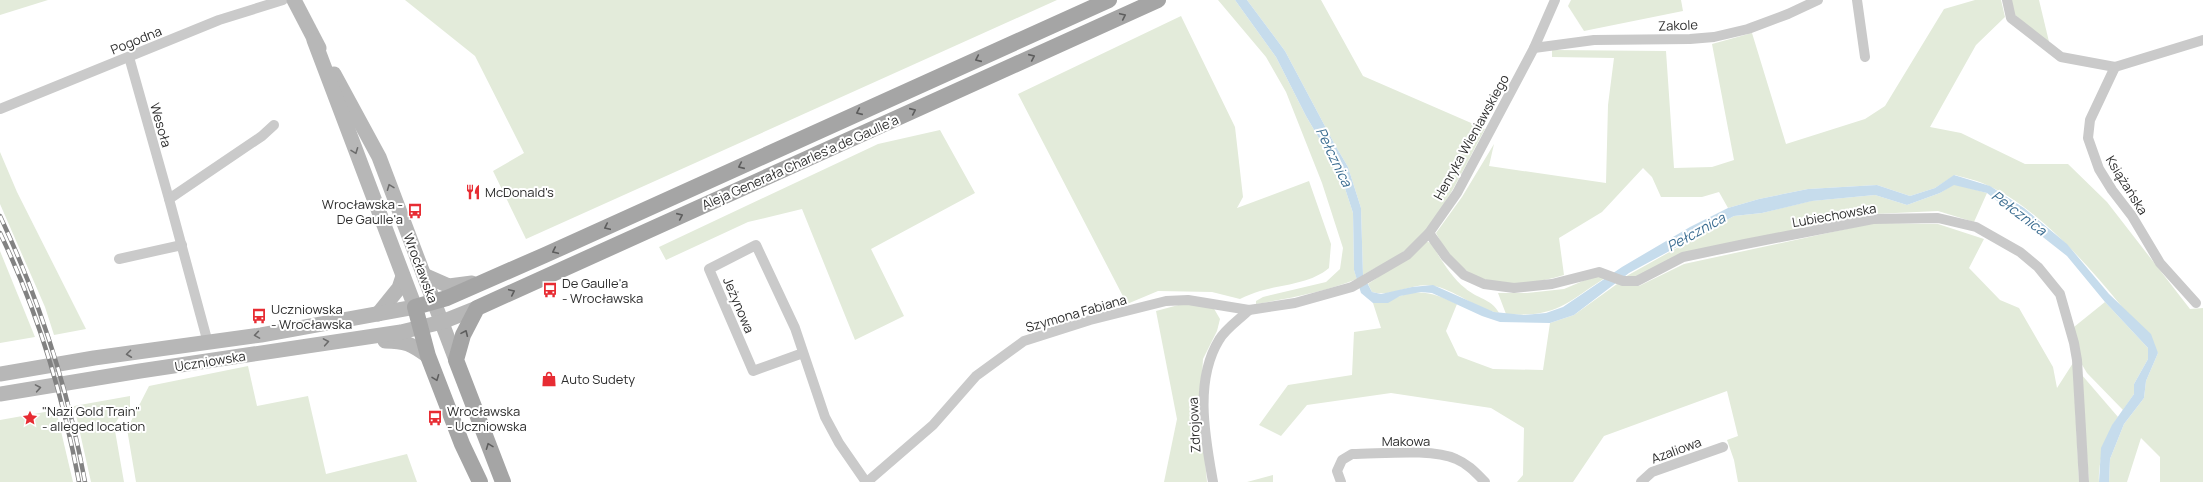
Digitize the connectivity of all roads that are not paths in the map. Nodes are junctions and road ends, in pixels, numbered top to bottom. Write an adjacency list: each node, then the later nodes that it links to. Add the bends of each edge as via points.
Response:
1 (283, 0): 12 (street, Pogodna, via 218,20)
2 (294, 0): 9 (main road, Wrocławska)
3 (1109, 0): 18 (main road, Aleja Generała Charles'a de Gaulle'a, one-way to 18)
4 (1158, 0): 19 (main road, Aleja Generała Charles'a de Gaulle'a, one-way to 4)
5 (1555, 0): 11 (street, Henryka Wieniawskiego)
6 (1818, 0): 11 (street, Zakole, via 1748,29 1714,37 1594,40)
7 (1857, 0): 13 (street)
8 (2007, 0): 14 (street, via 2011,18 2061,57)
9 (314, 40): 23 (main road, Wrocławska, one-way to 9, via 379,157); 24 (main road, Wrocławska, one-way to 24)
10 (2203, 40): 14 (street)
11 (1534, 48): 20 (street, Henryka Wieniawskiego, via 1457,193)
12 (129, 57): 15 (street, Pogodna); 17 (street, Wesoła)
13 (1865, 57)
14 (2115, 67): 27 (street, Książańska, via 2090,120 2088,138 2100,169 2112,190 2132,216 2160,263)
15 (0, 109)
16 (274, 125): 17 (street)
17 (169, 200): 21 (street, Wesoła)
18 (636, 213): 19 (main road); 25 (main road, Aleja Generała Charles'a de Gaulle'a, one-way to 25)
19 (644, 232): 29 (main road, Aleja Generała Charles'a de Gaulle'a, one-way to 19)
20 (1429, 233): 30 (street, Henryka Wieniawskiego, via 1407,255 1352,287 1295,303); 49 (street, Lubiechowska, via 1446,257 1464,275 1484,284 1514,288 1552,284 1599,272 1623,281 1637,281 1683,257 1873,219 1938,218 1976,228 2020,252 2038,267 2060,294 2077,360)
21 (182, 245): 22 (street); 35 (street, Wesoła)
22 (119, 259)
23 (424, 275): 25 (main road, via 454,287); 26 (main road, Wrocławska)
24 (403, 276): 28 (main road, Wrocławska); 31 (main road, via 399,288)
25 (486, 281): 26 (main road, Aleja Generała Charles'a de Gaulle'a)
26 (434, 302): 28 (main road, Aleja Generała Charles'a de Gaulle'a); 32 (main road, Wrocławska)
27 (2196, 303)
28 (415, 307): 31 (main road, Uczniowska); 33 (main road, Wrocławska)
29 (477, 308): 32 (main road, Aleja Generała Charles'a de Gaulle'a); 38 (main road, one-way to 29, via 463,336)
30 (1249, 310): 44 (street, Szymona Fabiana, via 1188,300 1166,301 1090,320 1024,341 976,376 933,425); 45 (street, Zdrojowa, via 1219,338 1207,362 1204,410)
31 (378, 314): 35 (main road, Uczniowska, one-way to 35)
32 (442, 322): 33 (main road, Aleja Generała Charles'a de Gaulle'a); 38 (main road, Wrocławska)
33 (421, 327): 34 (main road, Uczniowska); 37 (main road, Wrocławska)
34 (362, 338): 37 (main road, via 403,341); 40 (main road, Uczniowska, one-way to 34)
35 (208, 343): 39 (main road, Uczniowska, one-way to 39)
36 (803, 353): 36 (street, Jeżynowa, via 756,245 709,269 753,371); 44 (street, Jeżynowa, via 825,417 839,443)
37 (428, 356): 42 (main road, Wrocławska, one-way to 42, via 462,444)
38 (456, 360): 43 (main road, Wrocławska, one-way to 38)
39 (0, 374)
40 (0, 394)
41 (1723, 447): 48 (street, Azaliowa, via 1652,472)
42 (480, 482)
43 (503, 482)
44 (866, 482)
45 (1213, 482)
46 (1341, 482): 47 (street, Makowa, via 1337,471 1342,460 1352,454 1443,454 1458,459)
47 (1485, 482)
48 (1641, 482)
49 (2084, 482)

